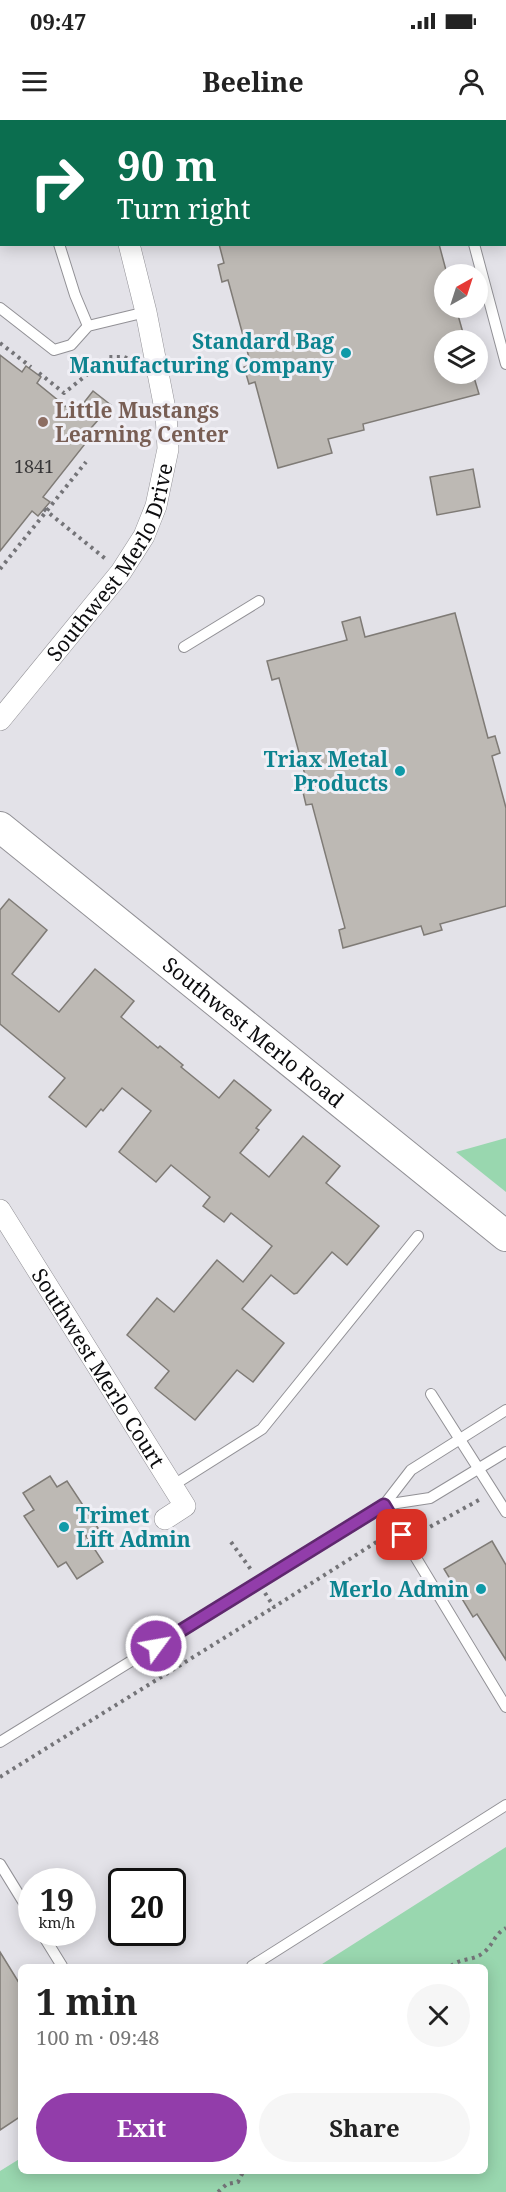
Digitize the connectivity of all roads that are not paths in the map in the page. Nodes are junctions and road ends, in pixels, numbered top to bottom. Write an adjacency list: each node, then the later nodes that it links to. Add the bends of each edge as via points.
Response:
1 (60, 246): 6 (lane)
2 (130, 246): 5 (street, Southwest Merlo Drive)
3 (475, 246): 7 (lane)
4 (0, 308): 6 (lane, via 54,350 71,345)
5 (146, 312): 6 (lane); 10 (street, Southwest Merlo Drive, via 166,414 168,449 156,506 144,536 121,572)
6 (88, 326)
7 (506, 364)
8 (259, 601): 9 (lane)
9 (184, 647)
10 (0, 720)
11 (0, 827): 14 (street, Southwest Merlo Road)
12 (0, 1210): 20 (street, Southwest Merlo Court)
13 (418, 1236): 20 (lane, via 262,1429)
14 (506, 1236)
15 (431, 1394): 17 (lane)
16 (506, 1410): 17 (lane)
17 (461, 1439): 19 (lane); 21 (lane, via 411,1470)
18 (506, 1452): 19 (lane)
19 (479, 1469): 21 (lane, via 430,1498); 22 (lane)
20 (172, 1486): 23 (street, Southwest Merlo Court, via 185,1506)
21 (384, 1505): 24 (lane); 25 (lane)
22 (506, 1512)
23 (165, 1519)
24 (506, 1707)
25 (0, 1742)
26 (506, 1805): 31 (lane)
27 (0, 1864): 28 (lane)
28 (18, 1893)
29 (50, 1946): 30 (lane)
30 (61, 1964)
31 (255, 1964)

